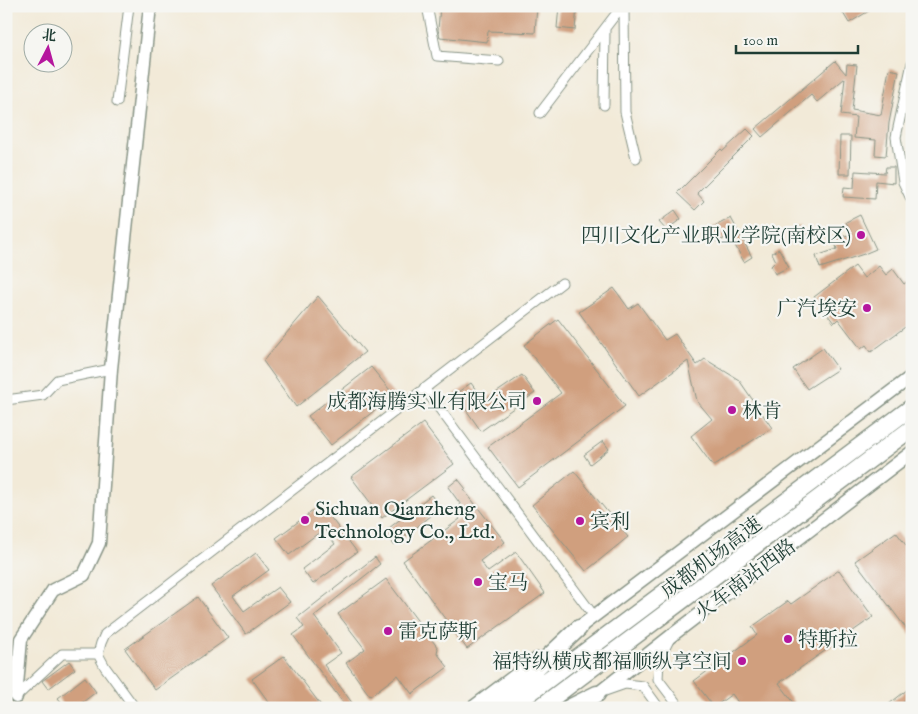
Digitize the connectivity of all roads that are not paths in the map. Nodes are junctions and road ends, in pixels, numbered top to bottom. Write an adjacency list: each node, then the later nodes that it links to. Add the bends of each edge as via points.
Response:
1 (129, 6): 8 (street)
2 (150, 6): 14 (main road)
3 (427, 6): 6 (street, via 437,56)
4 (623, 6): 5 (street); 11 (street, via 625,112)
5 (605, 28): 9 (street); 10 (street)
6 (499, 61)
7 (912, 63): 12 (street, via 896,137 903,182)
8 (117, 102)
9 (604, 105)
10 (540, 114)
11 (636, 158)
12 (912, 200)
13 (562, 282): 16 (street)
14 (111, 369): 17 (street, via 57,380 43,395); 26 (main road, via 99,543 84,575 53,590 21,639)
15 (912, 376): 21 (main road)
16 (424, 388): 21 (street); 24 (street, via 105,634)
17 (6, 400)
18 (912, 407): 30 (highway, 成都机场高速)
19 (912, 428): 31 (highway, 成都机场高速)
20 (912, 452): 23 (main road, 火车南站西路)
21 (594, 616): 22 (main road)
22 (579, 628): 28 (main road); 29 (highway)
23 (671, 636): 25 (main road, 火车南站西路); 35 (street, via 659,660 658,679)
24 (98, 654): 26 (street, via 62,654); 27 (street)
25 (597, 694): 32 (highway); 33 (main road, 火车南站西路); 34 (street, via 625,684 643,686)
26 (16, 697)
27 (135, 708)
28 (472, 708)
29 (494, 708)
30 (510, 708)
31 (539, 708)
32 (568, 708)
33 (579, 708)
34 (659, 708)
35 (680, 708)

